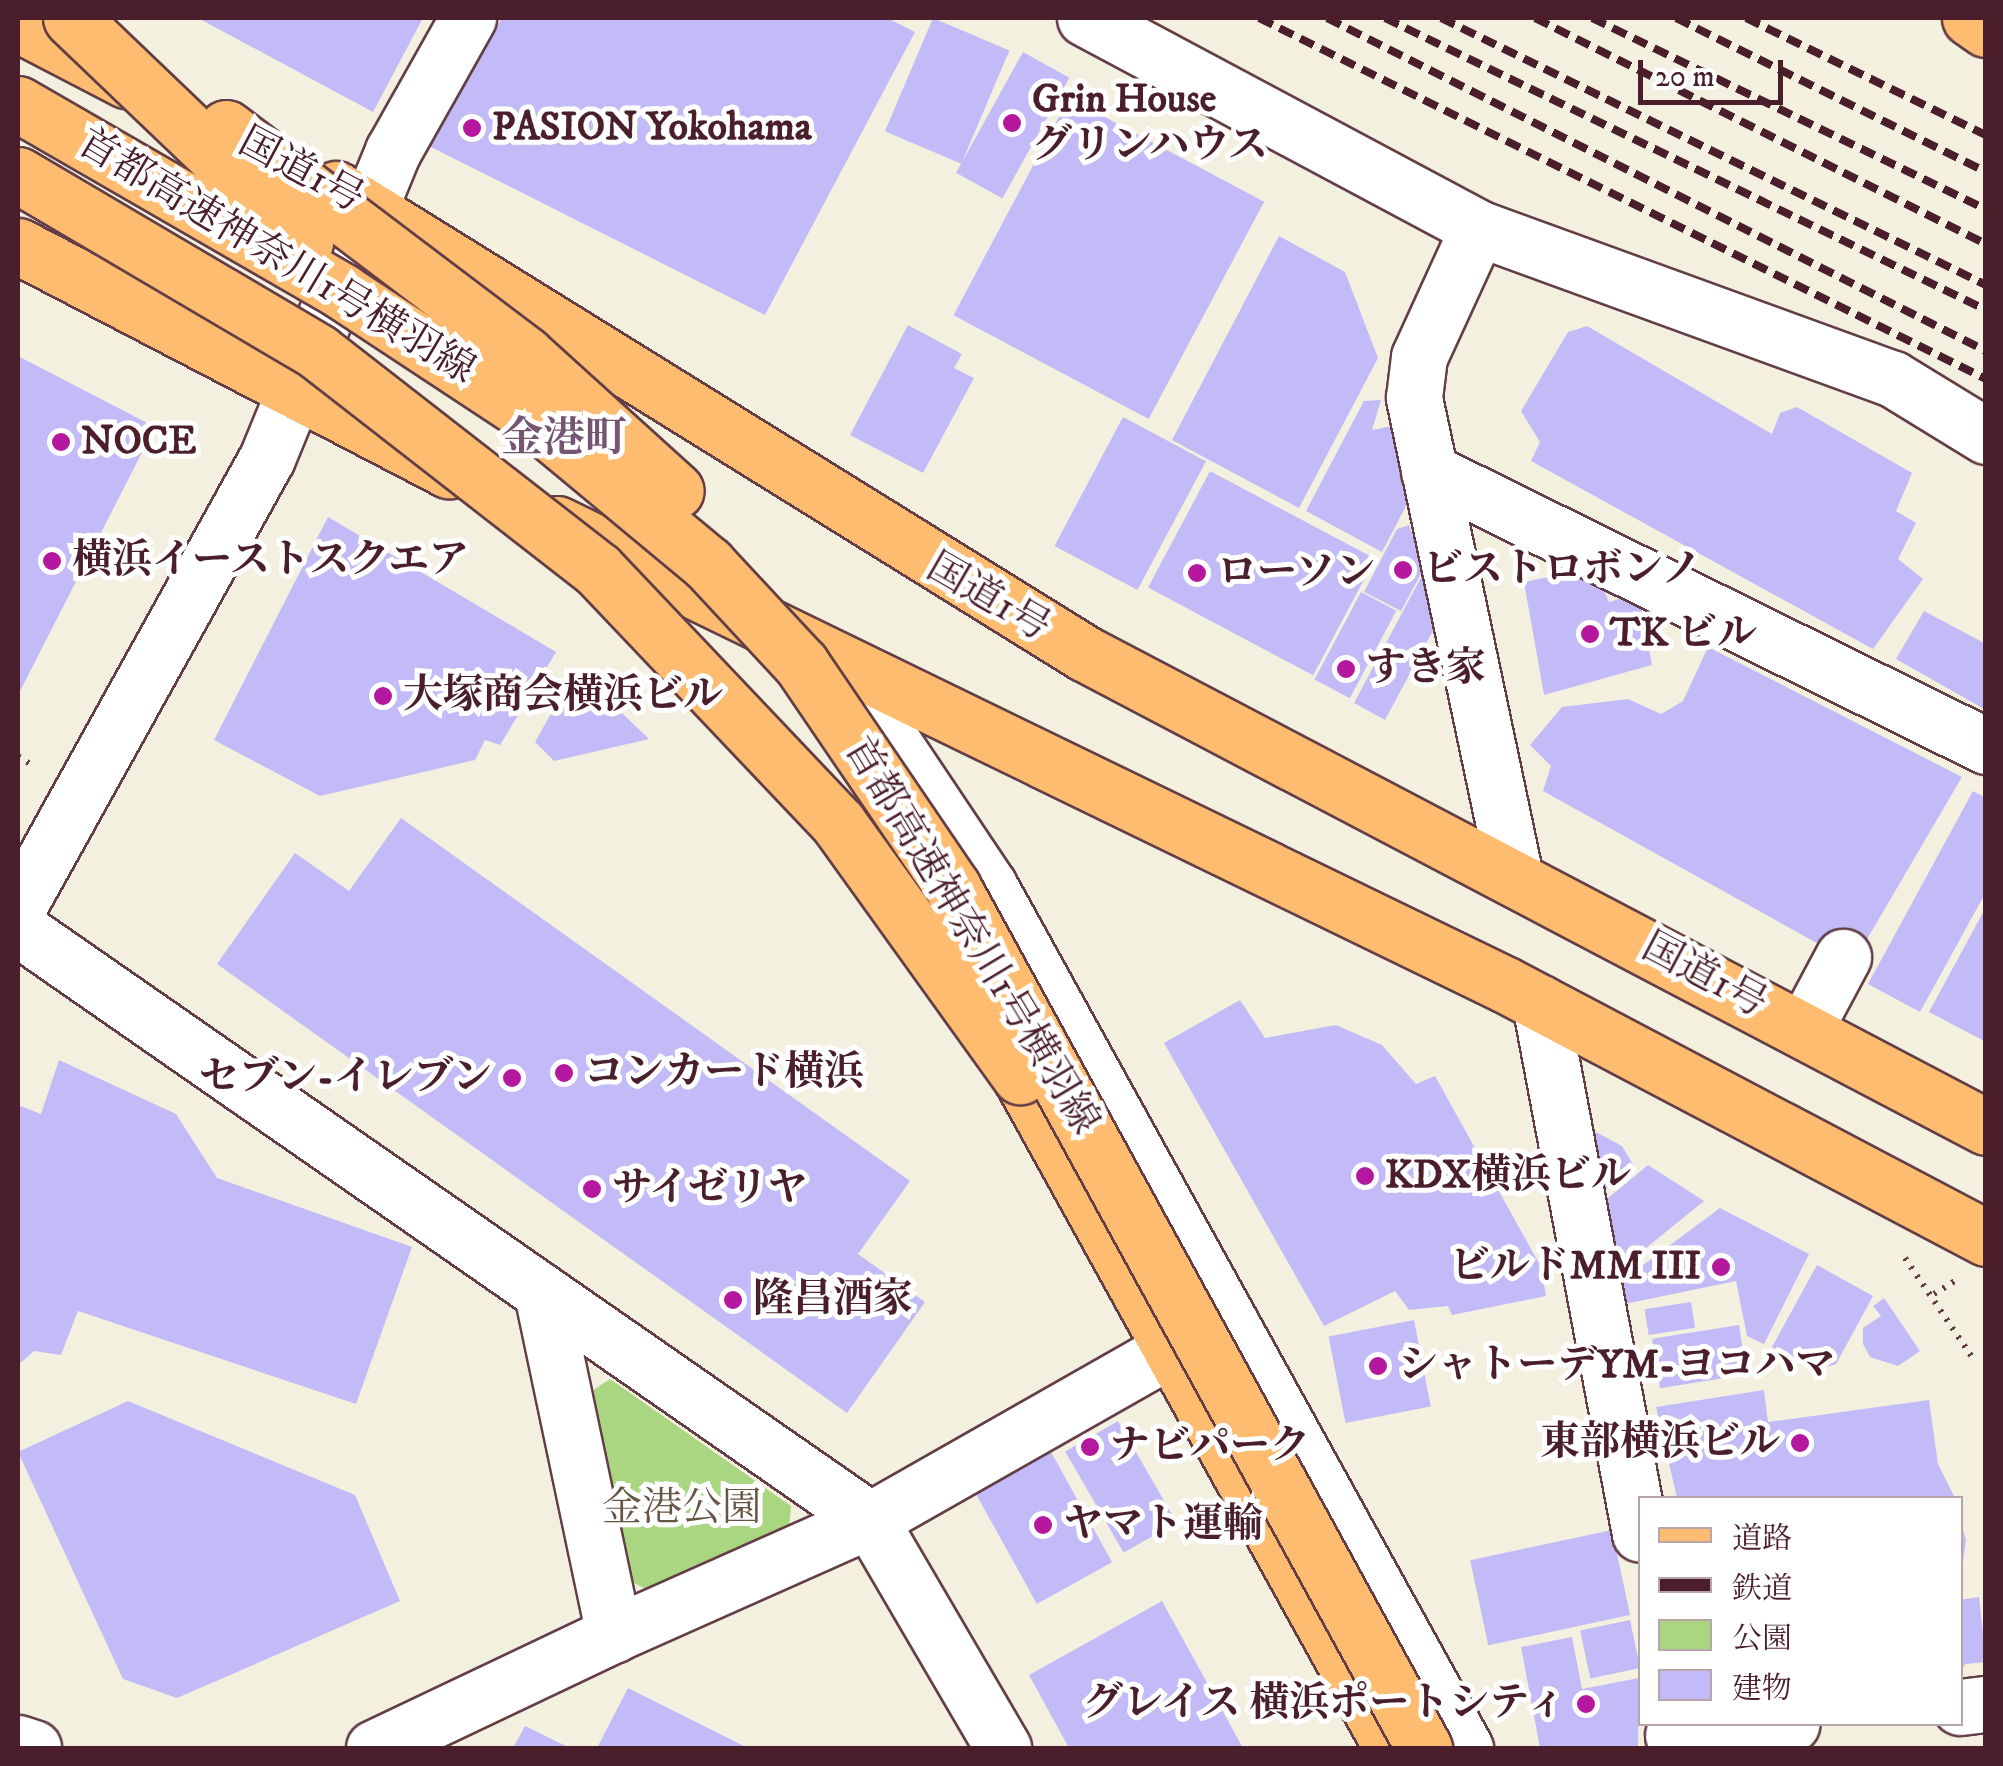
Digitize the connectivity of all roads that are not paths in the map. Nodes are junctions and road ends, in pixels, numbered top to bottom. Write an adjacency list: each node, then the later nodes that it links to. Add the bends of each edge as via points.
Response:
1 (71, 18): 25 (main road, bridge, via 229,176 553,462 718,622 903,866)
2 (100, 18): 17 (main road, bridge, via 156,74 526,356 634,450 783,618)
3 (468, 18): 10 (street)
4 (1085, 18): 11 (street)
5 (1970, 18): 7 (main road)
6 (18, 24): 10 (main road, 国道1号)
7 (1986, 28)
8 (18, 104): 17 (main road, 首都高速神奈川1号横羽線, bridge, via 344,292 525,412 708,564)
9 (18, 175): 25 (main road, 首都高速神奈川1号横羽線, bridge, via 318,352 598,570 838,822)
10 (368, 207): 13 (street); 19 (main road, 国道1号, via 908,552)
11 (1478, 228): 14 (street, via 1893,379); 15 (street, via 1419,357 1414,398)
12 (18, 246): 13 (main road)
13 (299, 392): 16 (main road); 20 (street)
14 (1986, 436)
15 (1429, 471): 18 (street); 19 (street)
16 (841, 666): 23 (main road); 29 (street, via 928,923); 41 (street, via 988,886)
17 (855, 735): 40 (main road, 首都高速神奈川1号横羽線, bridge, via 1003,976)
18 (1986, 746)
19 (1514, 874): 24 (main road, 国道1号)
20 (18, 908)
21 (18, 928): 28 (street)
22 (1843, 958): 24 (street)
23 (1540, 1003): 27 (main road); 31 (street)
24 (1804, 1030): 26 (main road, 国道1号)
25 (1020, 1076): 39 (main road, 首都高速神奈川1号横羽線)
26 (1986, 1127)
27 (1986, 1238)
28 (542, 1292): 30 (street); 32 (street)
29 (1166, 1351): 30 (street); 39 (street)
30 (870, 1520): 32 (street); 38 (street)
31 (1638, 1523)
32 (614, 1634): 37 (street)
33 (1771, 1726): 34 (street)
34 (1673, 1736)
35 (18, 1743): 36 (street)
36 (33, 1748)
37 (374, 1748)
38 (1002, 1748)
39 (1389, 1748)
40 (1424, 1748)
41 (1464, 1748)

